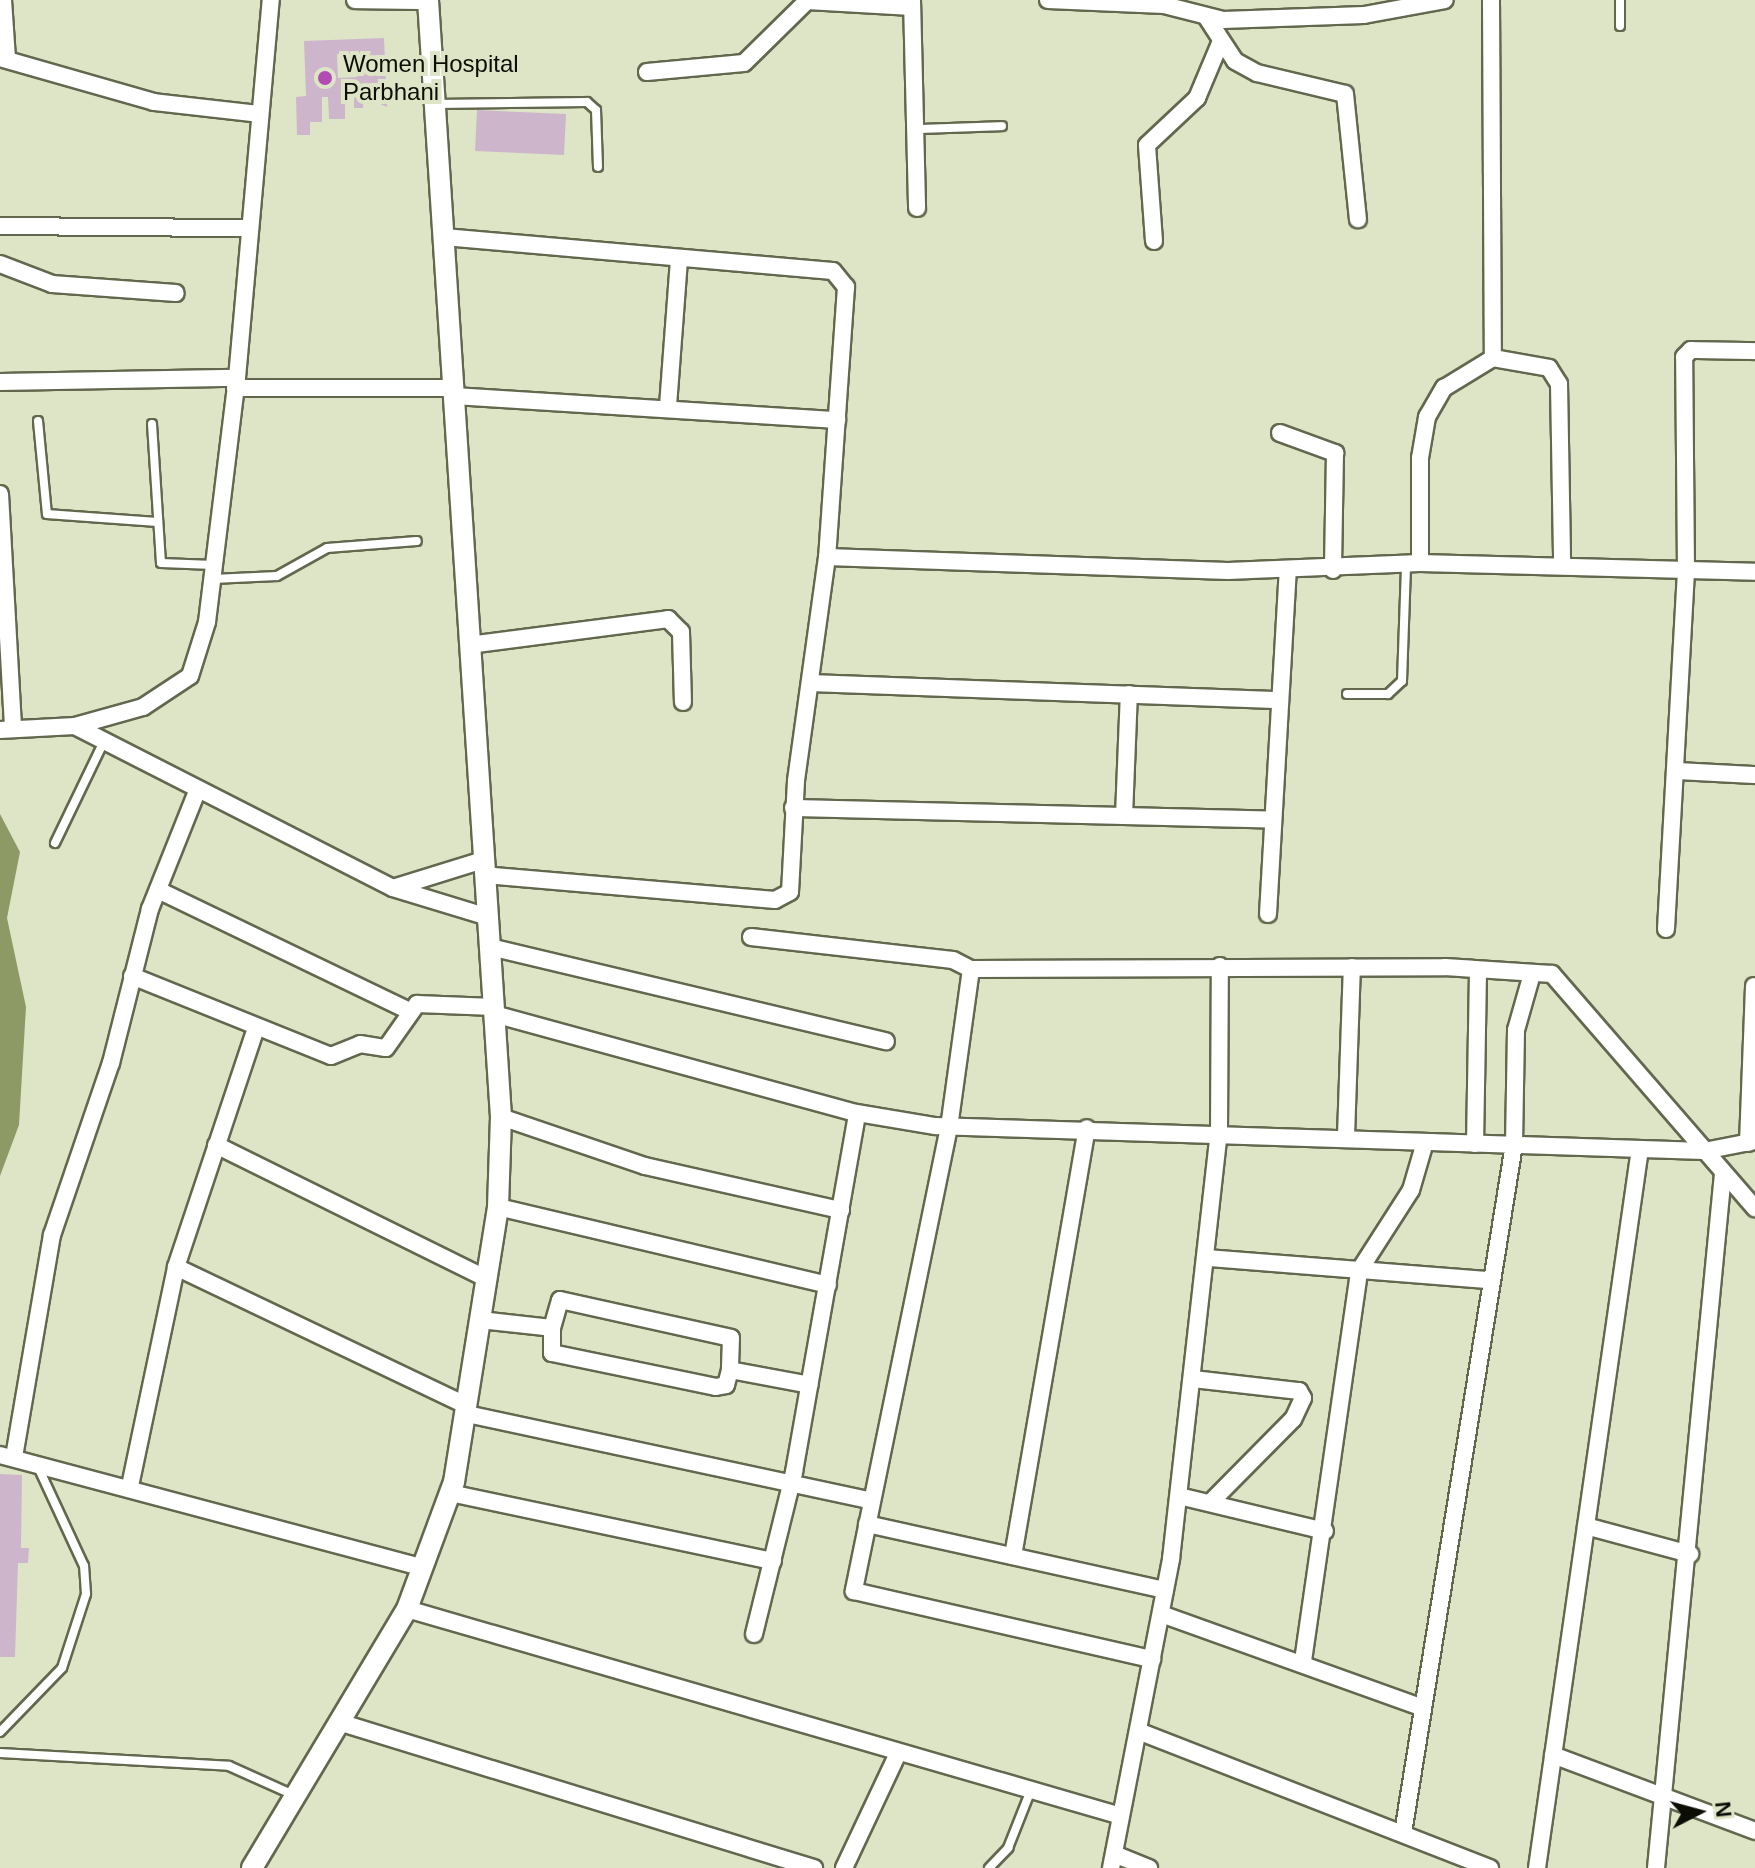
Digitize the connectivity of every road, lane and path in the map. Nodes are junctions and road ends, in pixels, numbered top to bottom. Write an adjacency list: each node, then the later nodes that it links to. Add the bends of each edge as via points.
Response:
1 (3, 0): 13 (street)
2 (271, 0): 16 (street)
3 (355, 0): 8 (street)
4 (1048, 0): 10 (street, via 1164,5)
5 (1445, 0): 10 (street, via 1364,15)
6 (1491, 0): 30 (street)
7 (1620, 0): 11 (lane)
8 (428, 1): 15 (street)
9 (912, 4): 14 (street, via 807,1 744,63); 18 (street)
10 (1207, 18): 12 (street)
11 (1620, 26)
12 (1221, 41): 21 (street, via 1257,73 1345,94); 25 (street, via 1197,98 1147,145)
13 (3, 58): 16 (street, via 154,102)
14 (647, 72)
15 (435, 104): 19 (lane, via 587,102 596,110); 24 (street)
16 (259, 114): 23 (street)
17 (1002, 126): 18 (lane)
18 (917, 129): 20 (street)
19 (598, 167)
20 (917, 208)
21 (1358, 219)
22 (0, 226): 23 (street)
23 (250, 228): 32 (street)
24 (444, 237): 26 (street); 33 (street)
25 (1154, 241)
26 (679, 258): 34 (street); 35 (street, via 842,278)
27 (0, 264): 28 (street, via 52,284)
28 (176, 293)
29 (1755, 351): 47 (street, via 1691,350 1684,357)
30 (1493, 358): 43 (street, via 1549,368 1559,384); 44 (street, via 1444,388 1427,417)
31 (0, 382): 32 (street)
32 (236, 383): 33 (street); 48 (street)
33 (453, 392): 34 (street); 51 (street)
34 (668, 406): 35 (street)
35 (837, 420): 42 (street)
36 (38, 421): 40 (lane, via 47,514)
37 (152, 424): 40 (lane)
38 (1280, 433): 46 (street, via 1335,453)
39 (0, 494): 50 (street)
40 (157, 522): 48 (lane, via 166,566)
41 (417, 541): 48 (lane, via 327,548 277,576)
42 (827, 557): 45 (street); 52 (street)
43 (1562, 564): 44 (street); 47 (street)
44 (1413, 565): 46 (street); 54 (lane, via 1402,681 1388,694)
45 (1288, 570): 46 (street); 55 (street)
46 (1333, 570)
47 (1686, 570): 49 (street); 60 (street)
48 (213, 572): 57 (street, via 190,676 143,707)
49 (1755, 572)
50 (3, 597): 58 (street)
51 (469, 645): 56 (street, via 668,619 681,632); 67 (street)
52 (811, 683): 53 (street); 63 (street)
53 (1129, 694): 55 (street); 64 (street)
54 (1347, 694)
55 (1280, 700): 65 (street)
56 (683, 702)
57 (75, 726): 58 (street); 59 (street)
58 (6, 730)
59 (104, 741): 62 (street); 66 (lane)
60 (1676, 771): 61 (street); 72 (street)
61 (1755, 775)
62 (198, 789): 68 (street); 69 (street)
63 (793, 808): 64 (street); 67 (street, via 793,884 780,900)
64 (1124, 816): 65 (street)
65 (1270, 820): 70 (street)
66 (55, 843)
67 (484, 868): 68 (street); 71 (street)
68 (393, 888): 71 (street)
69 (158, 890): 80 (street); 83 (street)
70 (1268, 914)
71 (488, 917): 74 (street)
72 (1666, 929)
73 (751, 937): 77 (street, via 953,960)
74 (490, 947): 82 (street); 85 (street)
75 (1220, 966): 76 (street); 77 (street); 90 (street)
76 (1352, 967): 78 (street); 91 (street)
77 (971, 969): 88 (street)
78 (1478, 972): 79 (street); 94 (street)
79 (1532, 974): 96 (street, via 1516,1030); 98 (street, via 1566,983)
80 (132, 976): 84 (street); 115 (street, via 39,1285)
81 (1754, 986): 93 (street)
82 (494, 1010): 83 (street, via 417,1004); 86 (street); 87 (street)
83 (409, 1011): 84 (street, via 386,1048 360,1044 334,1056)
84 (256, 1028): 95 (street)
85 (886, 1041)
86 (857, 1113): 88 (street); 102 (street)
87 (501, 1117): 100 (street); 102 (street, via 645,1166)
88 (949, 1127): 89 (street); 121 (street)
89 (1087, 1128): 90 (street); 127 (street)
90 (1219, 1132): 91 (street); 103 (street)
91 (1346, 1136): 92 (street)
92 (1425, 1142): 94 (street); 105 (street, via 1411,1190)
93 (1752, 1142): 98 (street)
94 (1475, 1144): 96 (street)
95 (216, 1145): 104 (street); 106 (street)
96 (1514, 1145): 97 (street); 107 (street)
97 (1640, 1149): 98 (street); 124 (street)
98 (1704, 1151): 99 (street)
99 (1723, 1173): 101 (street); 126 (street)
100 (498, 1207): 106 (street); 108 (street)
101 (1755, 1208)
102 (841, 1210): 108 (street)
103 (1208, 1258): 105 (street); 112 (street)
104 (176, 1267): 114 (street); 118 (street)
105 (1359, 1271): 107 (street); 125 (street)
106 (485, 1278): 109 (street)
107 (1488, 1280): 136 (street)
108 (828, 1285): 113 (street)
109 (480, 1320): 110 (street); 114 (street)
110 (552, 1328): 111 (street, via 552,1353 720,1388); 111 (street, via 560,1300 731,1338)
111 (730, 1370): 113 (street)
112 (1193, 1379): 120 (street); 122 (street, via 1299,1391 1303,1398 1293,1419)
113 (810, 1385): 117 (street)
114 (468, 1410): 117 (street); 119 (street)
115 (7, 1456): 116 (street)
116 (36, 1463): 118 (street); 139 (lane, via 84,1566 86,1594 62,1668)
117 (793, 1479): 121 (street); 128 (street)
118 (130, 1486): 129 (street)
119 (450, 1493): 128 (street); 129 (street)
120 (1179, 1496): 122 (street); 130 (street)
121 (872, 1501): 123 (street)
122 (1210, 1503): 125 (street)
123 (867, 1524): 127 (street); 134 (street, via 858,1597)
124 (1586, 1526): 126 (street); 142 (street)
125 (1325, 1531): 135 (street)
126 (1690, 1554): 145 (street)
127 (1013, 1556): 130 (street)
128 (773, 1561): 133 (street)
129 (422, 1567): 131 (street)
130 (1165, 1590): 132 (street)
131 (407, 1609): 137 (street); 141 (street)
132 (1161, 1614): 134 (street); 135 (street)
133 (754, 1634)
134 (1152, 1659): 138 (street)
135 (1303, 1661): 136 (street)
136 (1423, 1708): 148 (street)
137 (342, 1723): 144 (street); 151 (street)
138 (1138, 1731): 146 (street); 148 (street)
139 (0, 1732)
140 (0, 1753): 144 (lane, via 229,1766)
141 (898, 1753): 143 (street); 152 (street)
142 (1553, 1755): 145 (street); 156 (street)
143 (1031, 1790): 146 (street); 153 (lane, via 1008,1848)
144 (297, 1796): 150 (street)
145 (1668, 1801): 147 (street); 157 (street)
146 (1121, 1816): 149 (street)
147 (1755, 1831)
148 (1403, 1833): 155 (street)
149 (1113, 1861): 154 (street)
150 (252, 1868)
151 (814, 1868)
152 (844, 1868)
153 (989, 1868)
154 (1149, 1868)
155 (1490, 1868)
156 (1537, 1868)
157 (1656, 1868)

